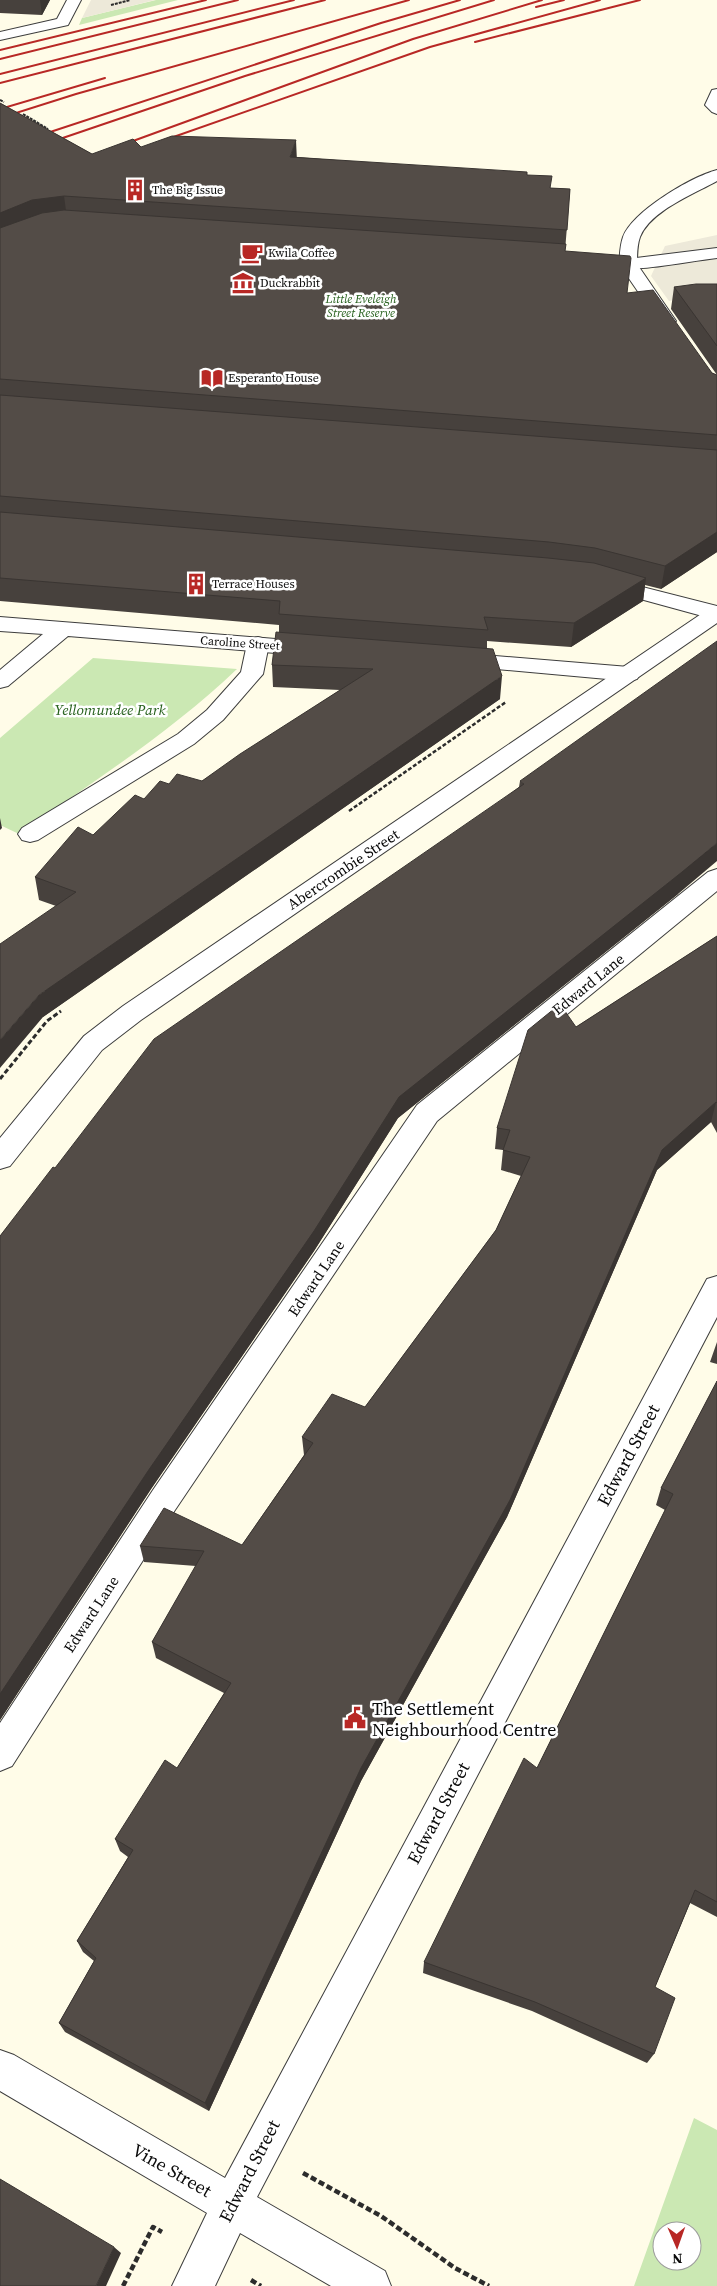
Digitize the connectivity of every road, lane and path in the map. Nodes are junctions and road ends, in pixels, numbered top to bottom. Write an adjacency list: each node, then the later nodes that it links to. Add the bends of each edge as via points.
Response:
1 (74, 0): 2 (street, via 63,22)
2 (0, 36)
3 (717, 93): 6 (street, via 713,105)
4 (0, 100): 5 (path)
5 (4, 102)
6 (717, 109)
7 (23, 114): 8 (path)
8 (35, 122): 9 (path); 10 (path)
9 (27, 124)
10 (48, 129)
11 (717, 175): 14 (street, via 662,206 641,222 632,237)
12 (717, 253): 14 (street)
13 (579, 260): 14 (street)
14 (628, 264): 15 (street)
15 (676, 334)
16 (592, 579): 17 (street)
17 (717, 613): 23 (street, Abercrombie Street)
18 (0, 624): 19 (street, Caroline Street)
19 (63, 629): 20 (street, Caroline Street); 24 (street)
20 (258, 644): 21 (street, Caroline Street); 27 (street, via 252,674 215,715 186,739)
21 (332, 650)
22 (436, 658): 23 (street)
23 (629, 674): 31 (street, Abercrombie Street, via 132,1013 94,1043)
24 (0, 681)
25 (507, 702): 26 (path)
26 (346, 814)
27 (30, 834)
28 (717, 878): 33 (street, Edward Lane, via 427,1114 164,1500)
29 (63, 1010): 30 (path, via 47,1021)
30 (0, 1079)
31 (0, 1158)
32 (717, 1288): 35 (street, Edward Street)
33 (0, 1754)
34 (0, 2069): 36 (street, Vine Street)
35 (260, 2149): 36 (street, Edward Street); 41 (path, via 381,2216 455,2268)
36 (232, 2204): 39 (street, Edward Street); 40 (street, Vine Street)
37 (153, 2227): 38 (path)
38 (123, 2286)
39 (192, 2286)
40 (370, 2286)
41 (489, 2286)

